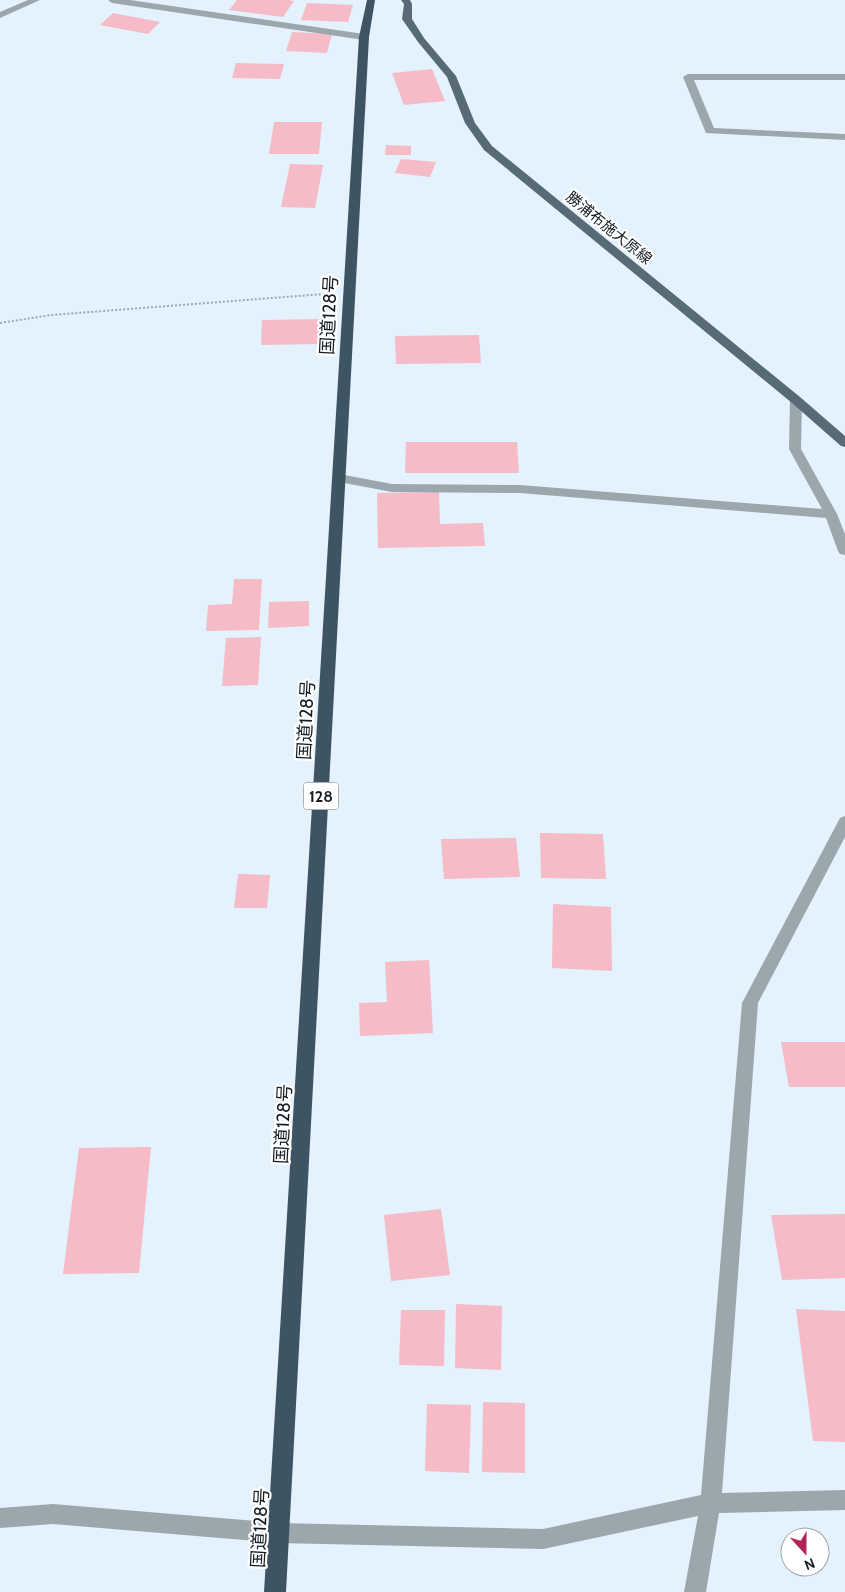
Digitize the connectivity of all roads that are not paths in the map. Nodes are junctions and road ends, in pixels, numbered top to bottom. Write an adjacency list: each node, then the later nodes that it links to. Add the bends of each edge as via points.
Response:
1 (36, 0): 5 (street)
2 (112, 0): 6 (street)
3 (371, 0): 6 (highway, 国道128号 / 128)
4 (405, 0): 9 (main road, 勝浦布施大原線, via 408,19 451,76 470,123 488,148)
5 (0, 15)
6 (364, 37): 11 (highway, 国道128号 / 128)
7 (845, 76): 8 (street, via 688,77 710,131)
8 (845, 137)
9 (796, 400): 10 (main road, 勝浦布施大原線); 12 (street, via 795,450)
10 (845, 443)
11 (339, 478): 12 (street, via 392,488 520,489); 18 (highway, 国道128号 / 128)
12 (830, 514): 13 (street)
13 (845, 551)
14 (845, 822): 16 (street, via 750,1003)
15 (845, 1500): 16 (street)
16 (710, 1503): 18 (street, via 543,1539); 20 (street)
17 (0, 1518): 18 (street, via 53,1514)
18 (279, 1534): 19 (highway, 国道128号 / 128)
19 (275, 1592)
20 (695, 1592)

